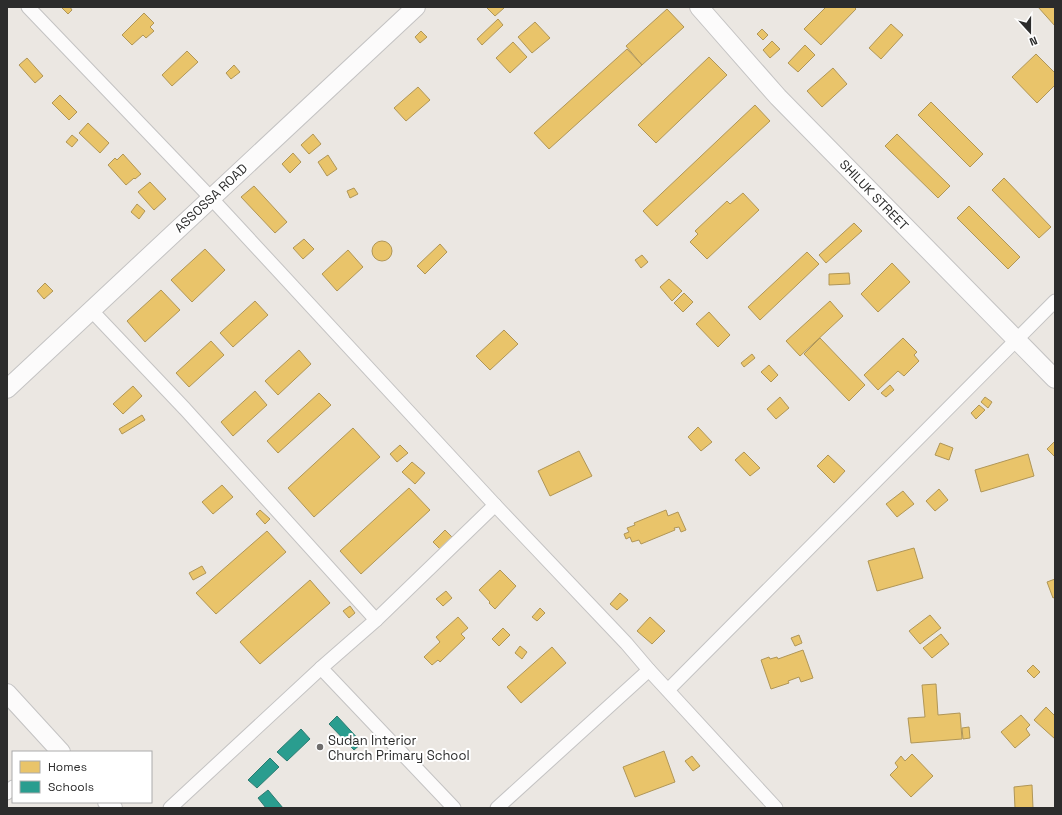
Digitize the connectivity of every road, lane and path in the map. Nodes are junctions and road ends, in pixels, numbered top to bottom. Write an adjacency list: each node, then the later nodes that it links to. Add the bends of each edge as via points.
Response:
1 (28, 7): 4 (street)
2 (416, 7): 4 (street, ASSOSSA ROAD)
3 (698, 7): 7 (street, SHILUK STREET, via 778,97)
4 (211, 198): 6 (street, ASSOSSA ROAD); 10 (street)
5 (1055, 301): 7 (street)
6 (90, 310): 9 (street, ASSOSSA ROAD); 11 (street, via 185,409)
7 (1016, 341): 8 (street, SHILUK STREET); 14 (street)
8 (1055, 379)
9 (7, 389)
10 (495, 505): 11 (street); 13 (street)
11 (376, 620): 12 (street)
12 (321, 668): 17 (street); 18 (street)
13 (649, 670): 14 (street); 19 (street)
14 (668, 690): 20 (street)
15 (7, 693): 16 (street)
16 (56, 750)
17 (170, 808)
18 (454, 808)
19 (497, 808)
20 (776, 808)

